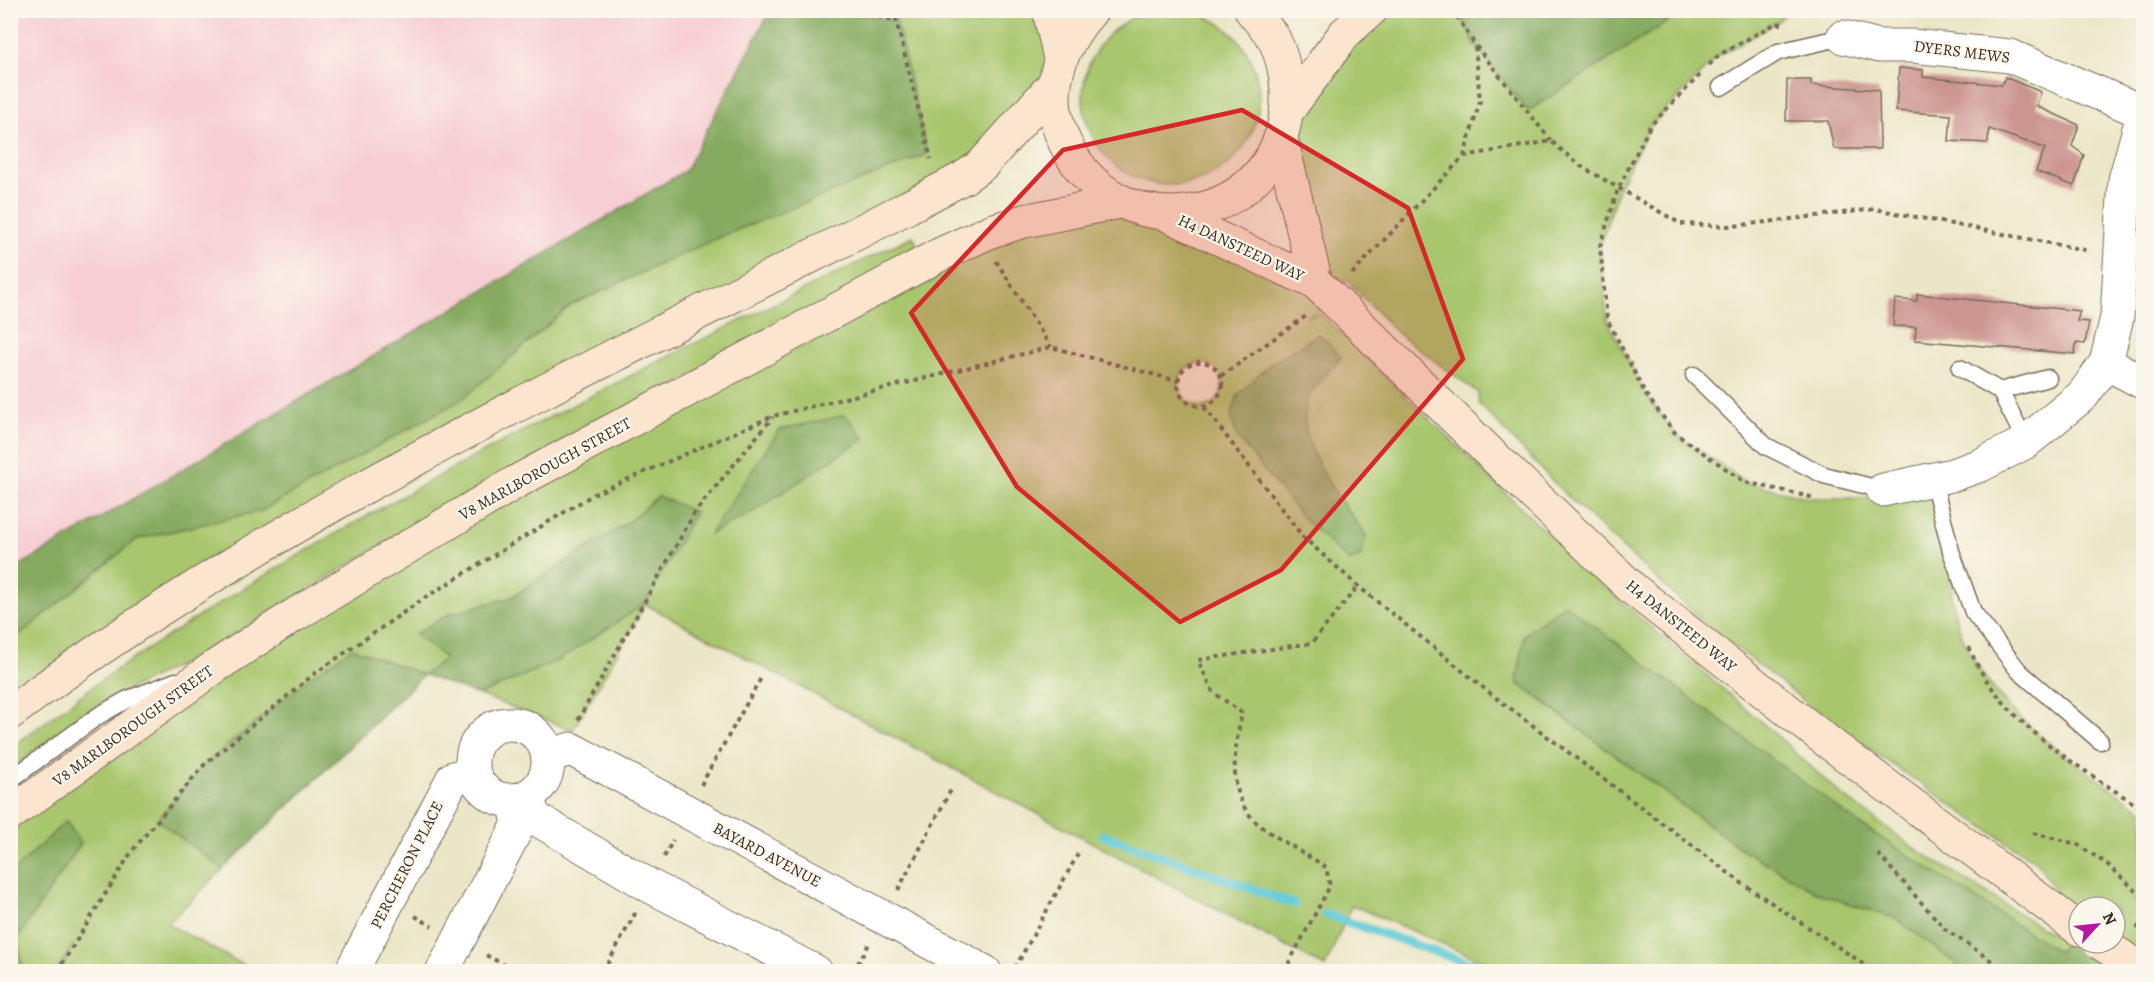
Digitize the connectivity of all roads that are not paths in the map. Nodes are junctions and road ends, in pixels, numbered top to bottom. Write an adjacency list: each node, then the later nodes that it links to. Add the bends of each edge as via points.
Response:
1 (1049, 10): 6 (main road)
2 (1092, 10): 6 (main road, via 1074,29)
3 (1251, 10): 9 (main road, H4 DANSTEED WAY, via 1274,39 1286,73)
4 (1371, 10): 9 (main road, via 1345,33)
5 (1843, 37): 7 (lane, via 1778,52); 8 (street, DYERS MEWS, via 1879,46 2010,56)
6 (1057, 71): 10 (main road, via 1056,120 1068,153 1090,182); 23 (main road, bridge, via 982,165 963,178 487,419 268,542)
7 (1721, 87)
8 (2143, 112): 13 (street, DYERS MEWS, via 2125,180 2116,317)
9 (1284, 124): 11 (main road, via 1263,170 1236,194 1202,210); 12 (main road, H4 DANSTEED WAY)
10 (1119, 202): 11 (main road); 22 (main road, V8 MARLBOROUGH STREET, bridge, via 1024,221 939,255 516,482)
11 (1166, 214): 12 (main road, H4 DANSTEED WAY)
12 (1333, 288): 30 (main road, H4 DANSTEED WAY, via 1480,444 1633,589 1832,745)
13 (2106, 363): 17 (street); 19 (street, DYERS MEWS, via 2083,395)
14 (1960, 368): 18 (lane)
15 (1694, 375): 21 (lane, via 1766,446 1824,475)
16 (2048, 378): 18 (lane)
17 (2144, 382)
18 (2000, 390): 19 (lane)
19 (2026, 442): 20 (street, DYERS MEWS, via 1981,465)
20 (1933, 480): 21 (street, DYERS MEWS); 24 (lane, via 1951,551 1973,612 2019,671)
21 (1883, 490)
22 (216, 666): 27 (lane, via 126,700); 29 (main road, V8 MARLBOROUGH STREET)
23 (16, 707)
24 (2100, 741)
25 (559, 753): 26 (street, via 530,730 511,724 499,726 487,732 476,745); 28 (street, via 540,785); 36 (street, BAYARD AVENUE)
26 (474, 773): 28 (street, via 478,784 495,797); 33 (street, PERCHERON PLACE, via 453,778)
27 (10, 780)
28 (520, 799): 34 (street, via 519,824); 35 (street, via 535,818 650,886)
29 (10, 814)
30 (2067, 920)
31 (2120, 955): 32 (main road, H4 DANSTEED WAY, bridge)
32 (2144, 970)
33 (351, 972)
34 (442, 972)
35 (816, 972)
36 (985, 972)

